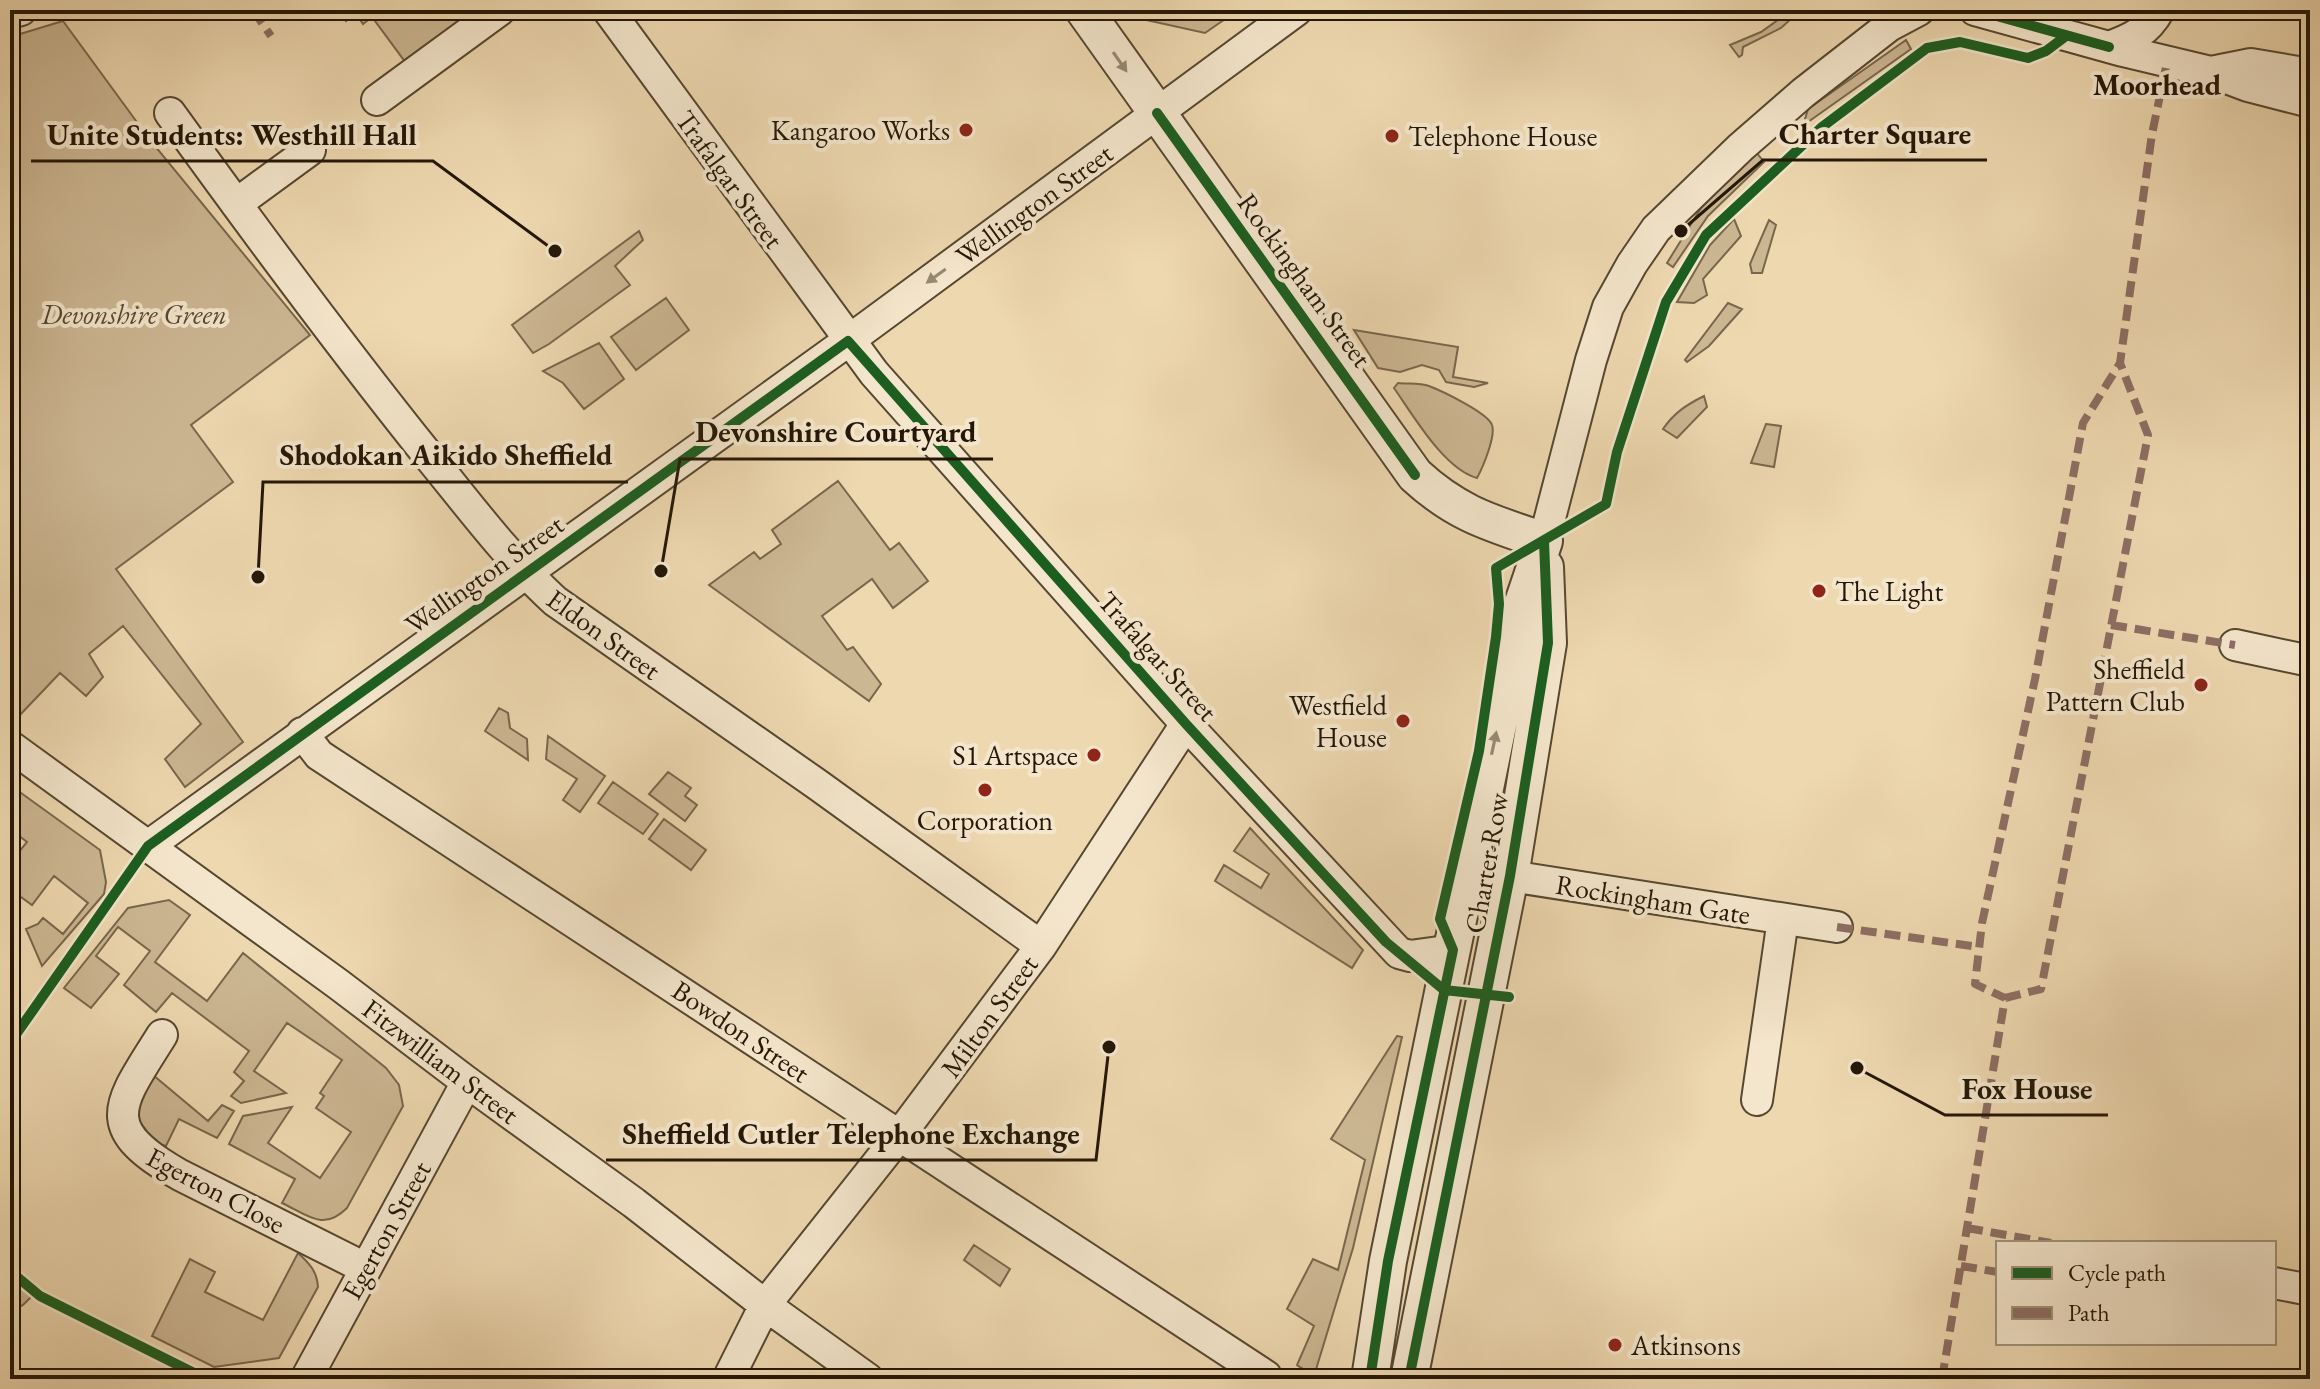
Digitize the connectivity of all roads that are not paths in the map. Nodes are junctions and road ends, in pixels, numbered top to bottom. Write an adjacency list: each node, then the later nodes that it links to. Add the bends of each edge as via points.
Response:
1 (21, 10): 9 (street)
2 (500, 10): 13 (street)
3 (608, 10): 19 (street, Trafalgar Street)
4 (1084, 10): 16 (street, Rockingham Street, one-way to 16)
5 (1297, 10): 16 (street, Wellington Street)
6 (1919, 10): 20 (street, Charter Row, via 1867,41 1803,93 1656,229 1608,307)
7 (1975, 10): 10 (street)
8 (2159, 10): 10 (street, via 2136,37)
9 (10, 13)
10 (2109, 47): 11 (street)
11 (2211, 72): 12 (street, via 2251,64); 14 (street)
12 (2310, 74)
13 (377, 100)
14 (2310, 102)
15 (170, 113): 18 (street, Eldon Street)
16 (1157, 113): 19 (street, Wellington Street, one-way to 19); 20 (street, Rockingham Street, via 1415,475 1474,518)
17 (310, 150): 18 (street)
18 (236, 204): 21 (street, Eldon Street, via 389,406)
19 (848, 341): 21 (street, Wellington Street); 24 (street, Trafalgar Street)
20 (1544, 541): 28 (street, Charter Row, one-way to 20, via 1523,603); 29 (street, Charter Row, via 1548,643)
21 (526, 574): 25 (street, Wellington Street); 32 (street, Eldon Street, via 555,601)
22 (2235, 645): 23 (street)
23 (2310, 661)
24 (1186, 724): 32 (street, Milton Street); 33 (street, Trafalgar Street, via 1399,953)
25 (302, 733): 27 (street, Wellington Street); 37 (street, Bowdon Street, via 319,755)
26 (10, 746): 27 (street, Fitzwilliam Street)
27 (148, 846): 35 (street, Fitzwilliam Street)
28 (1467, 874): 29 (street, Rockingham Gate); 33 (street, Charter Row)
29 (1510, 876): 30 (street, Rockingham Gate); 47 (street, Charter Row)
30 (1783, 919): 31 (street, Rockingham Gate); 36 (street)
31 (1837, 927)
32 (1041, 946): 37 (street, Milton Street)
33 (1453, 950): 46 (street, Charter Row, via 1388,1261)
34 (162, 1035): 38 (street, Egerton Close, via 123,1107 134,1144 180,1175)
35 (467, 1082): 38 (street, Egerton Street); 41 (street, Fitzwilliam Street)
36 (1757, 1100)
37 (899, 1136): 41 (street, Milton Street); 42 (street, Bowdon Street)
38 (365, 1268): 43 (street, Egerton Street)
39 (2276, 1283): 40 (street)
40 (2310, 1290)
41 (765, 1305): 44 (street, Milton Street); 45 (street, Fitzwilliam Street)
42 (1266, 1376)
43 (306, 1379)
44 (728, 1379)
45 (868, 1379)
46 (1370, 1379)
47 (1409, 1379)

